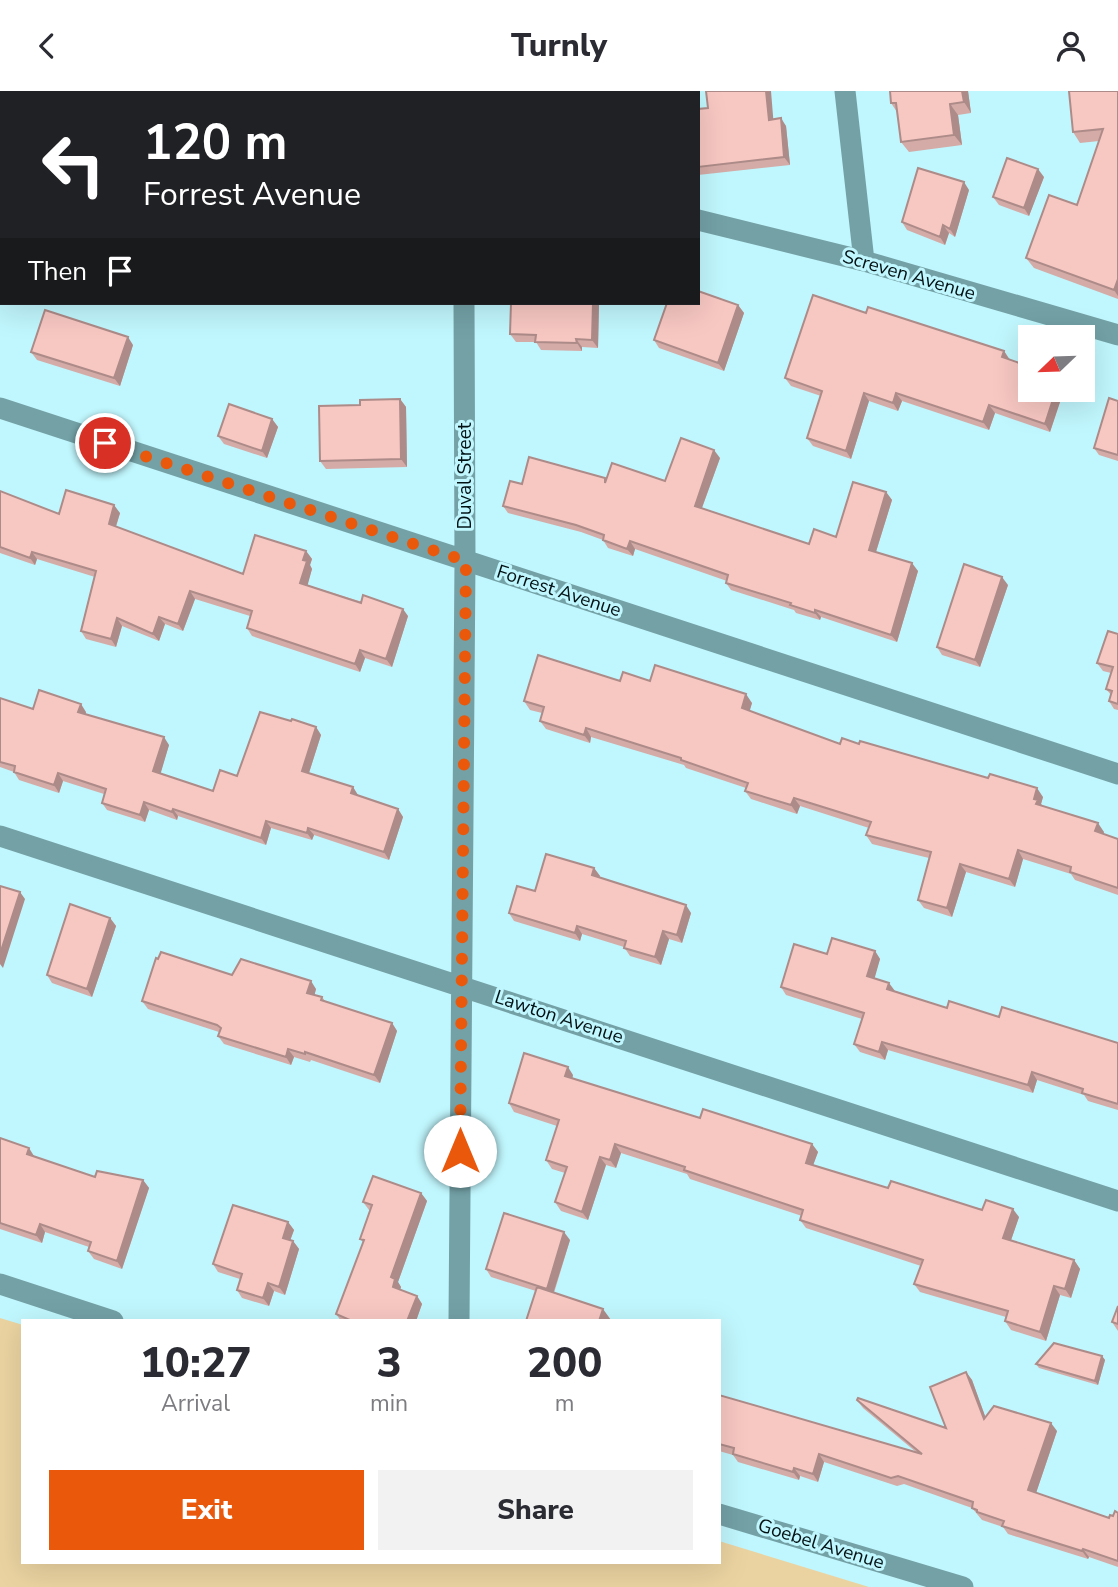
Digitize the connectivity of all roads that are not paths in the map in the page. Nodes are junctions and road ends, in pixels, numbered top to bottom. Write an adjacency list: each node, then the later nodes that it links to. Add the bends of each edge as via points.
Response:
1 (845, 91): 3 (street)
2 (700, 220): 3 (street, Screven Avenue)
3 (864, 261): 5 (street, Screven Avenue)
4 (464, 305): 7 (street, Duval Street)
5 (1118, 335)
6 (0, 408): 7 (street, Forrest Avenue)
7 (466, 561): 8 (street, Forrest Avenue); 10 (street, Duval Street)
8 (1118, 774)
9 (0, 836): 10 (street, Lawton Avenue)
10 (462, 985): 11 (street, Lawton Avenue); 14 (street, Duval Street)
11 (1118, 1201)
12 (0, 1284): 13 (street)
13 (107, 1319)
14 (459, 1319)
15 (721, 1515): 16 (street, Goebel Avenue)
16 (963, 1587)

